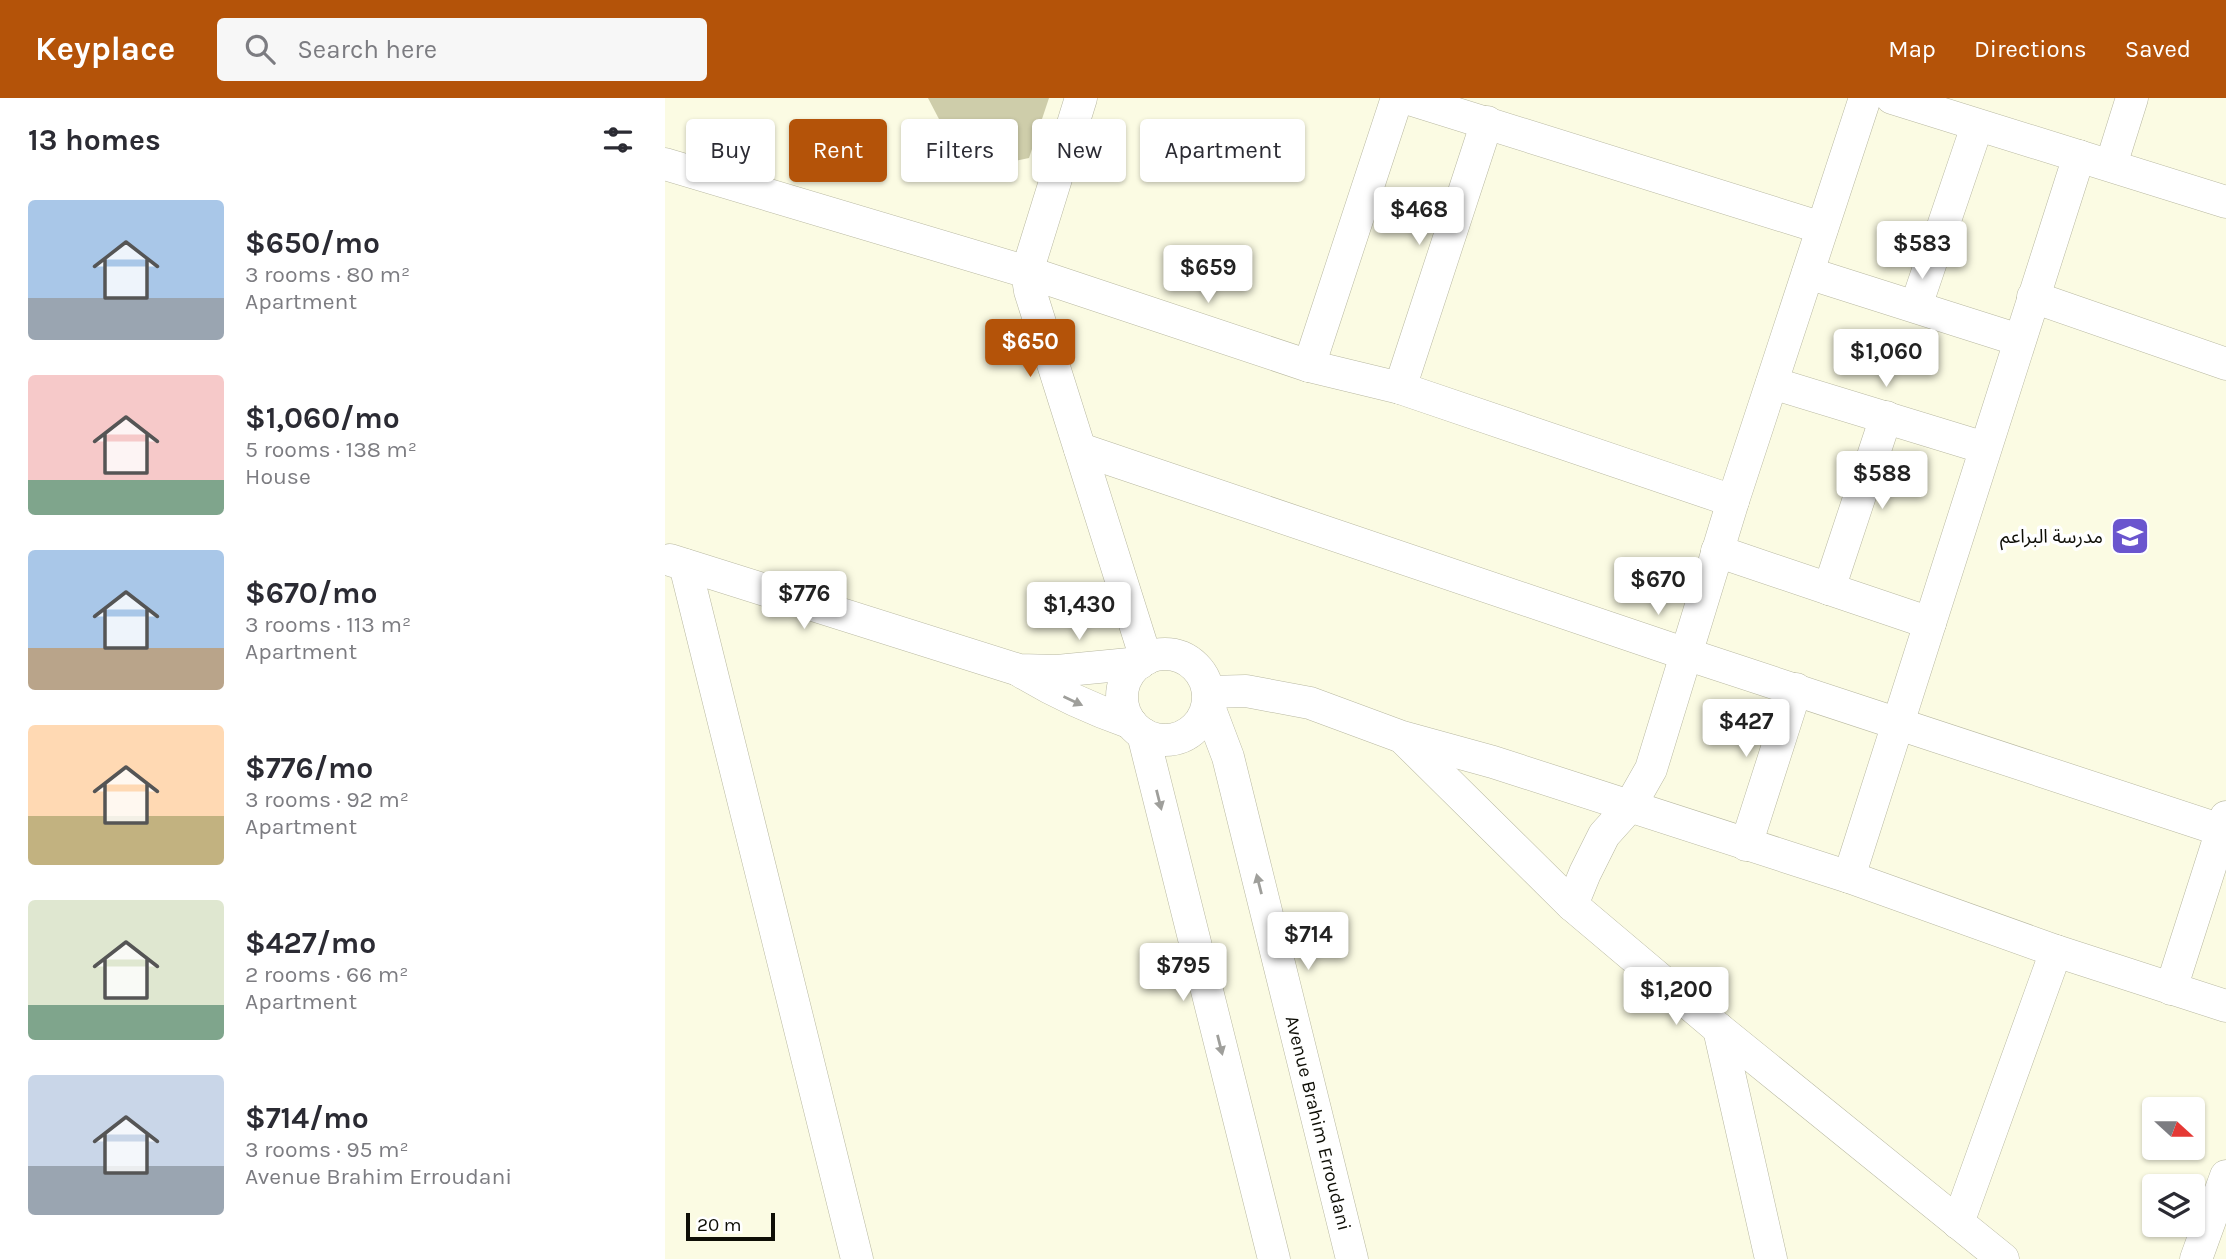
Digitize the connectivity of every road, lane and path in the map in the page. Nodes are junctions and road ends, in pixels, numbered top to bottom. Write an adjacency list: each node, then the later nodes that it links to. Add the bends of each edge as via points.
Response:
1 (1081, 98): 14 (street)
2 (1397, 98): 20 (street)
3 (1406, 98): 7 (street)
4 (1865, 98): 13 (street)
5 (1892, 98): 8 (street)
6 (2132, 98): 11 (street)
7 (1487, 122): 13 (street); 22 (street)
8 (1977, 126): 9 (street); 17 (street)
9 (2079, 156): 11 (street); 16 (street)
10 (665, 164): 14 (street)
11 (2111, 165): 12 (street)
12 (2226, 202)
13 (1822, 228): 15 (street)
14 (1027, 272): 20 (street); 25 (street)
15 (1808, 272): 17 (street); 21 (street)
16 (2033, 297): 18 (street); 19 (street)
17 (1916, 306): 18 (street)
18 (2019, 340): 24 (street)
19 (2226, 364)
20 (1309, 366): 22 (street)
21 (1772, 383): 23 (street); 26 (street)
22 (1400, 388): 26 (street)
23 (1886, 417): 24 (street); 29 (street)
24 (1985, 448): 30 (street)
25 (1080, 449): 31 (street); 32 (street)
26 (1733, 501): 27 (street)
27 (1717, 551): 29 (street); 31 (street)
28 (675, 562): 33 (street); 50 (street)
29 (1829, 589): 30 (street)
30 (1930, 623): 36 (street)
31 (1686, 654): 34 (street); 39 (street, via 1651,769)
32 (1143, 661): 33 (street, via 1057,671); 35 (street, via 1169,654 1181,657 1199,670); 37 (street, via 1130,672 1123,698 1125,711)
33 (1019, 670): 37 (street, one-way to 37, via 1053,692)
34 (1796, 689): 36 (street); 41 (street)
35 (1208, 698): 37 (street, via 1204,716 1188,734 1165,741); 38 (street, via 1246,691 1310,703); 52 (street, Avenue Brahim Erroudani, one-way to 35, via 1228,757)
36 (1898, 722): 40 (street); 42 (street)
37 (1137, 729): 51 (street, one-way to 51)
38 (1402, 737): 39 (street); 43 (street)
39 (1630, 806): 41 (street); 43 (street, via 1604,835)
40 (2224, 823): 45 (street)
41 (1746, 845): 42 (street)
42 (1849, 877): 44 (street)
43 (1572, 905): 47 (street)
44 (2056, 951): 45 (street); 49 (street)
45 (2171, 989): 46 (street)
46 (2226, 1006)
47 (1719, 1029): 49 (street); 53 (street)
48 (2226, 1176): 55 (street)
49 (1958, 1223): 54 (street)
50 (857, 1259)
51 (1274, 1259)
52 (1352, 1259)
53 (1771, 1259)
54 (2003, 1259)
55 (2196, 1259)

